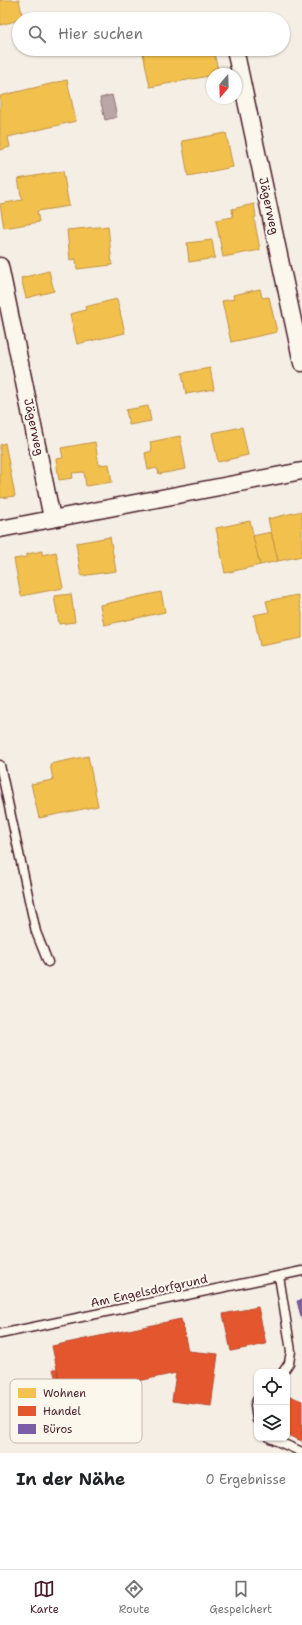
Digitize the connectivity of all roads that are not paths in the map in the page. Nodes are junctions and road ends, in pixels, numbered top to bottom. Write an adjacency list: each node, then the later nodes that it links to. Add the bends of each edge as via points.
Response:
1 (236, 56): 3 (street, Jägerweg)
2 (0, 266): 5 (street, Jägerweg)
3 (302, 363)
4 (302, 471): 5 (street)
5 (52, 518): 6 (street)
6 (0, 529)
7 (0, 765): 8 (lane, via 36,932)
8 (48, 962)
9 (302, 1271): 10 (lane, Am Engelsdorfgrund)
10 (279, 1276): 11 (lane, Am Engelsdorfgrund); 12 (lane, via 291,1351)
11 (0, 1334)
12 (285, 1369)
13 (277, 1441): 14 (lane)
14 (302, 1452)

